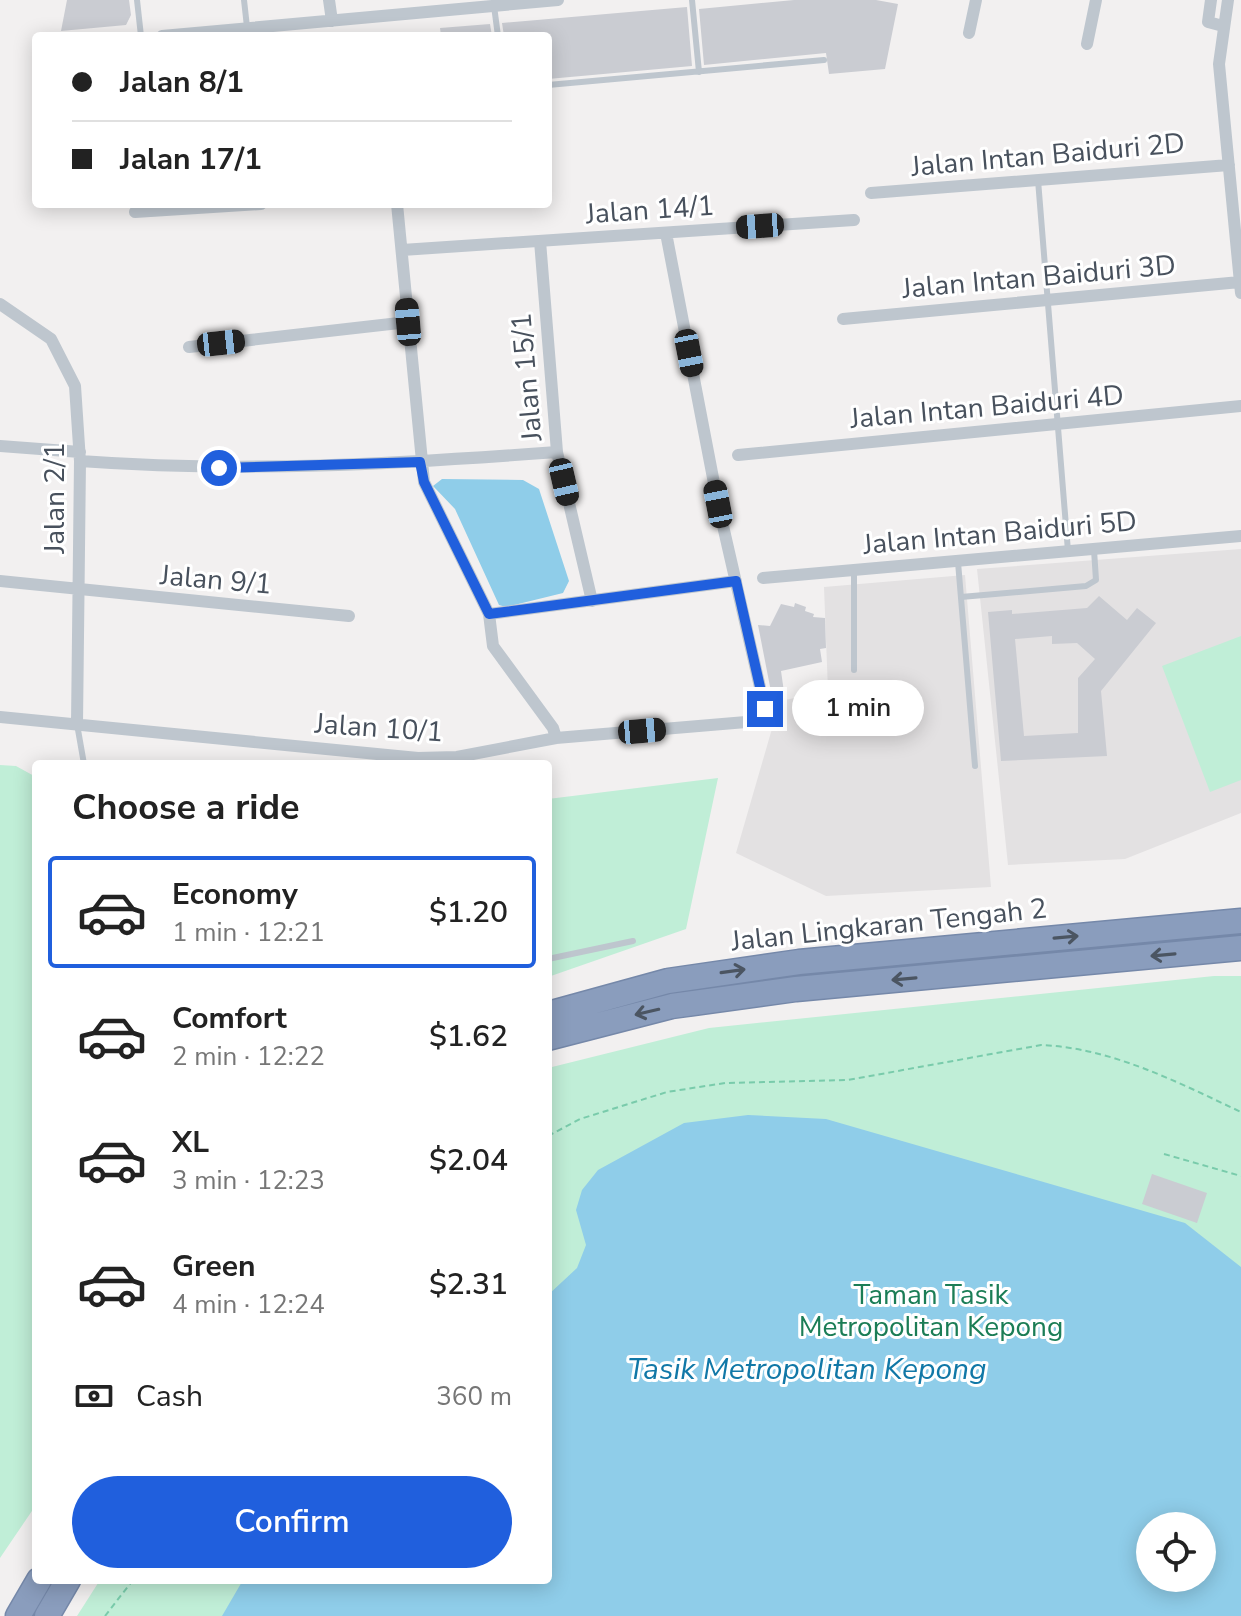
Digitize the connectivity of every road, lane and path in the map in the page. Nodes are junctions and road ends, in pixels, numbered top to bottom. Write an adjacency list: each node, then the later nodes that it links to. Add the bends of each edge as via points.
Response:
1 (137, 0): 13 (lane)
2 (244, 0): 14 (lane)
3 (329, 0): 11 (street)
4 (558, 0): 10 (street)
5 (692, 0): 19 (lane)
6 (976, 0): 16 (street)
7 (1096, 0): 17 (street)
8 (1211, 0): 12 (street, via 1208,22)
9 (1228, 0): 12 (street)
10 (495, 3): 11 (street); 15 (lane)
11 (332, 21): 14 (street)
12 (1223, 26): 21 (street, via 1219,64)
13 (141, 32)
14 (247, 32)
15 (498, 32)
16 (969, 33)
17 (1087, 44)
18 (824, 60): 19 (lane)
19 (699, 72): 20 (lane)
20 (552, 85)
21 (1229, 165): 22 (street, Jalan Intan Baiduri 2D); 31 (street)
22 (1038, 180): 23 (street, Jalan Intan Baiduri 2D); 33 (lane)
23 (871, 193)
24 (198, 208): 26 (street)
25 (397, 208): 30 (street)
26 (135, 212)
27 (854, 220): 28 (street, Jalan 14/1)
28 (666, 233): 29 (street, Jalan 14/1); 52 (street)
29 (540, 241): 30 (street, Jalan 14/1); 41 (street, Jalan 15/1)
30 (402, 250): 36 (street)
31 (1240, 282): 32 (street); 33 (street, Jalan Intan Baiduri 3D)
32 (1241, 293)
33 (1048, 300): 35 (street, Jalan Intan Baiduri 3D); 39 (lane)
34 (0, 304): 43 (street, Jalan 2/1, via 43,332 61,358 75,386)
35 (843, 319)
36 (408, 322): 37 (street); 44 (street)
37 (189, 347)
38 (1241, 406): 39 (street, Jalan Intan Baiduri 4D)
39 (1058, 424): 42 (street, Jalan Intan Baiduri 4D); 47 (lane)
40 (0, 446): 43 (street)
41 (557, 452): 44 (street); 55 (street, Jalan 15/1)
42 (738, 455)
43 (80, 456): 44 (street, via 189,469); 53 (street, Jalan 2/1)
44 (420, 462): 56 (street, via 424,482)
45 (1241, 536): 46 (street, Jalan Intan Baiduri 5D)
46 (1094, 549): 47 (street, Jalan Intan Baiduri 5D); 54 (lane, via 1093,584)
47 (1068, 551): 48 (street, Jalan Intan Baiduri 5D)
48 (958, 561): 49 (street, Jalan Intan Baiduri 5D); 54 (lane)
49 (854, 570): 50 (street, Jalan Intan Baiduri 5D); 58 (lane)
50 (763, 578)
51 (0, 581): 53 (street, Jalan 9/1)
52 (736, 581): 55 (street); 61 (street, Jalan 10/1, via 765,709 758,721)
53 (78, 591): 57 (street, Jalan 9/1); 60 (street, Jalan 2/1)
54 (961, 597): 63 (lane)
55 (592, 601): 56 (street)
56 (489, 614): 61 (street, via 493,646)
57 (349, 616)
58 (854, 670)
59 (0, 717): 60 (street, Jalan 10/1)
60 (77, 724): 61 (street, Jalan 10/1, via 418,758 457,757); 62 (lane)
61 (556, 738)
62 (83, 760)
63 (975, 766)
64 (1241, 921): 68 (highway, Jalan Lingkaran Tengah 2, one-way to 64, via 668,981 799,962)
65 (633, 941): 67 (lane)
66 (1241, 948): 69 (highway, Jalan Lingkaran Tengah 2, one-way to 69, via 796,989 672,1006)
67 (552, 958)
68 (552, 1013)
69 (552, 1037)
70 (1241, 1112): 71 (path, via 1133,1064 1069,1046 1041,1045 848,1080 725,1083 667,1092 580,1119)
71 (552, 1134)
72 (1164, 1154): 73 (path)
73 (1241, 1176)
74 (37, 1584): 77 (highway)
75 (66, 1584): 78 (highway)
76 (130, 1584): 79 (path)
77 (18, 1616)
78 (47, 1616)
79 (105, 1616)

